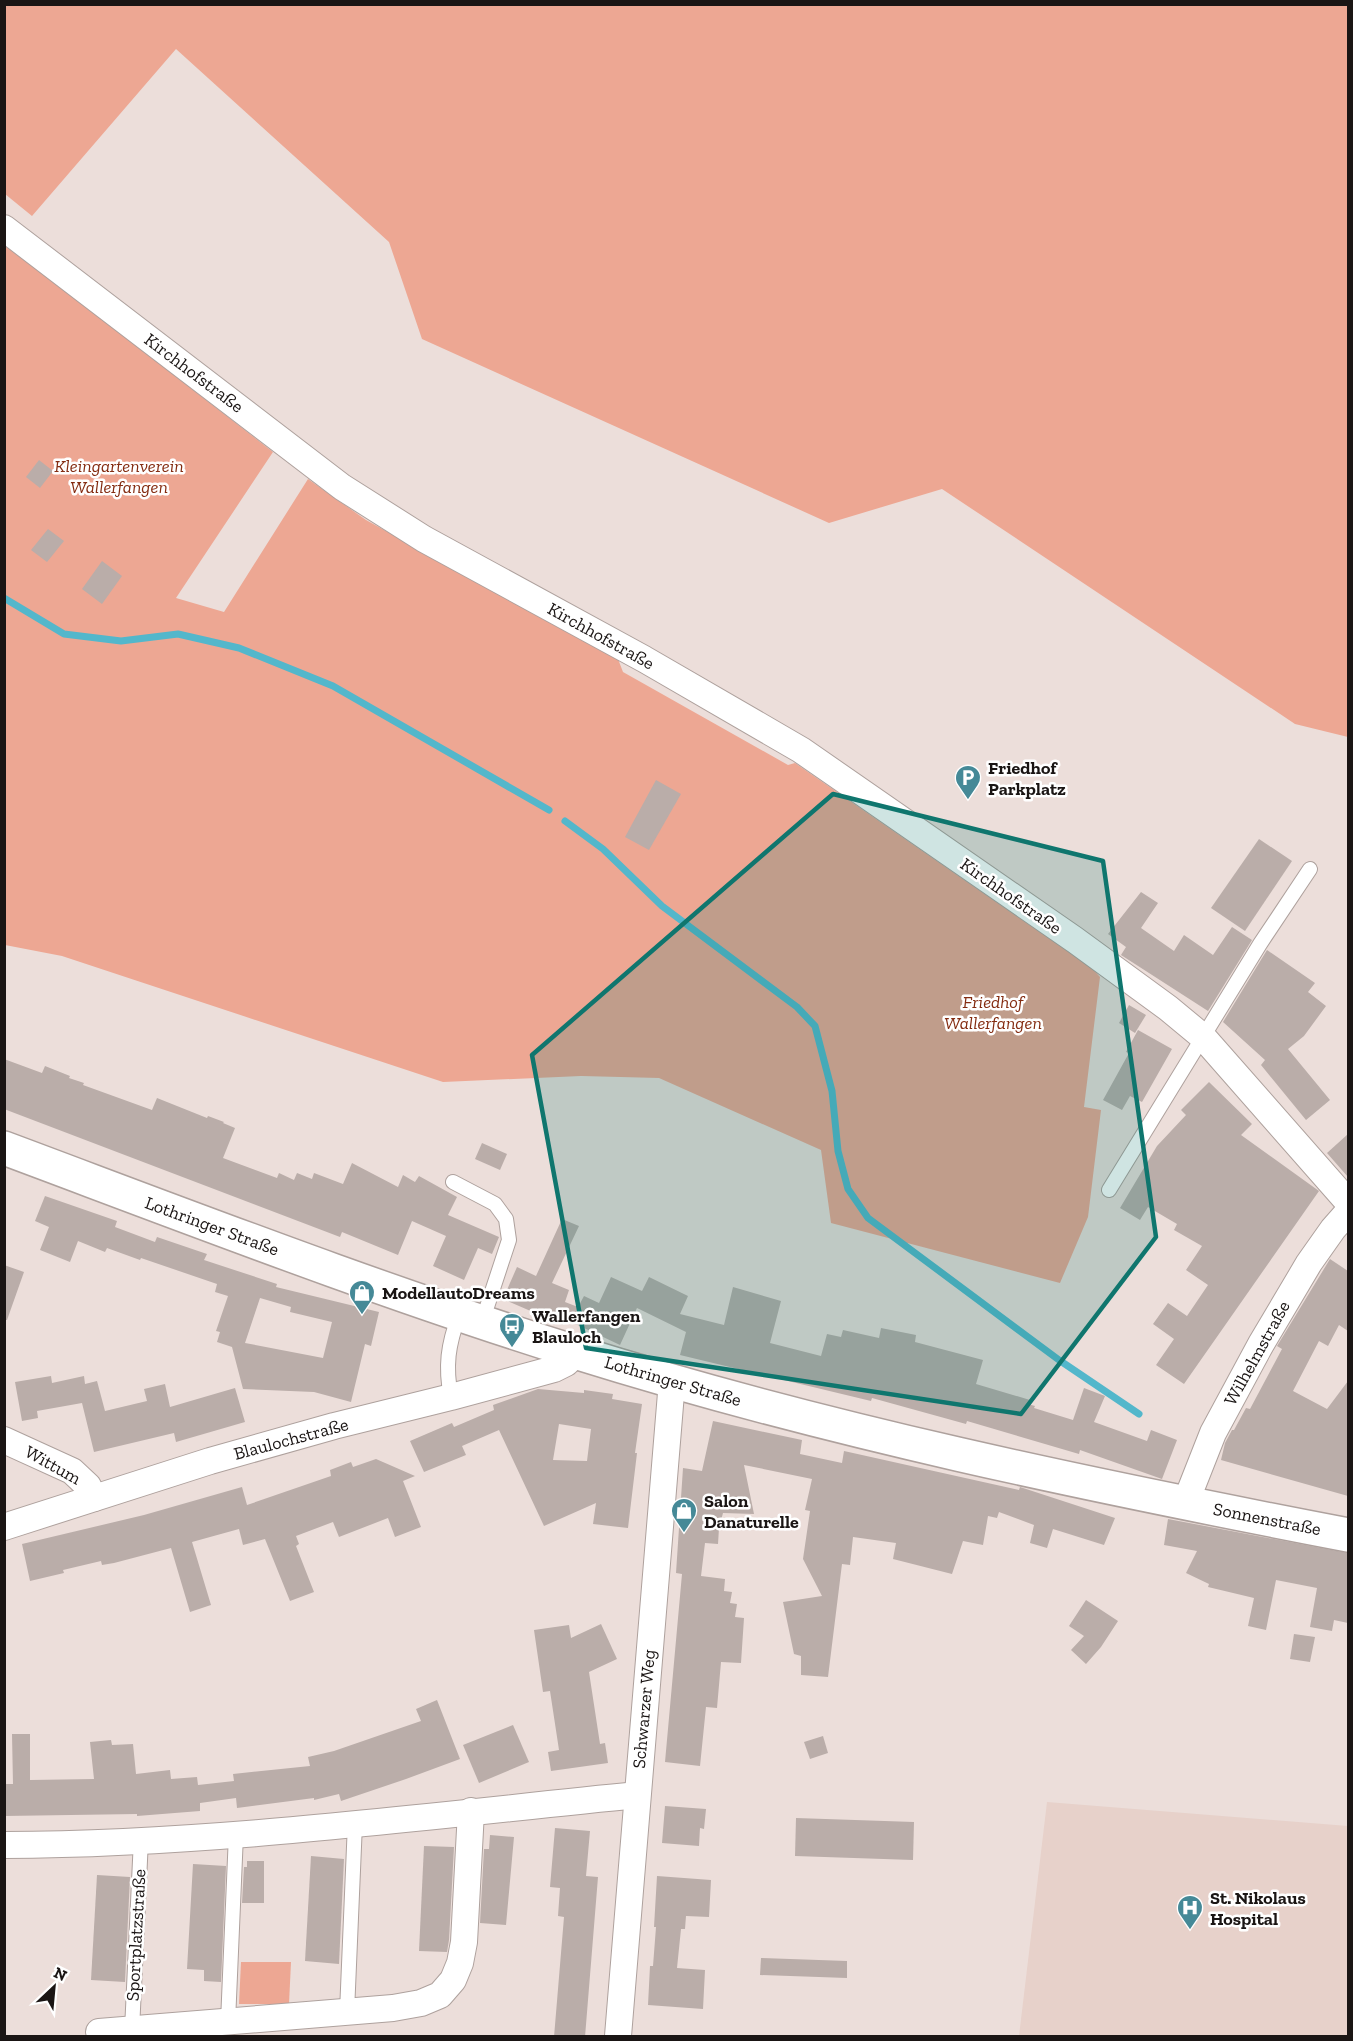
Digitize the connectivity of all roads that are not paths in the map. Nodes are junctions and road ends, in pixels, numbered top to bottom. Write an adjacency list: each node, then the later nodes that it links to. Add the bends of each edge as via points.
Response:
1 (4, 228): 3 (street, Kirchhofstraße, via 342,487 424,539 801,750 1075,940)
2 (1310, 869): 3 (lane)
3 (1203, 1037): 6 (lane); 7 (street, Kirchhofstraße)
4 (4, 1148): 9 (street, Lothringer Straße)
5 (453, 1182): 9 (lane, via 495,1204 506,1219 509,1240)
6 (1109, 1190)
7 (1348, 1202)
8 (1348, 1212): 15 (street, Wilhelmstraße, via 1309,1263 1260,1344 1213,1433)
9 (471, 1319): 10 (street, Lothringer Straße); 12 (lane, via 449,1350 447,1376)
10 (576, 1353): 11 (street, Lothringer Straße); 12 (street, Blaulochstraße, via 554,1369)
11 (672, 1381): 15 (street, Lothringer Straße, via 892,1440); 18 (street, Schwarzer Weg)
12 (452, 1397): 14 (street, Blaulochstraße, via 333,1426)
13 (4, 1440): 14 (street, Wittum, via 72,1471)
14 (94, 1498): 16 (street, Blaulochstraße)
15 (1185, 1504): 17 (street, Sonnenstraße)
16 (4, 1527)
17 (1348, 1535)
18 (637, 1795): 19 (street); 28 (street, Schwarzer Weg)
19 (471, 1811): 20 (street); 24 (street, via 464,1942 453,1980 441,1995 421,2003)
20 (355, 1823): 21 (street); 24 (lane)
21 (236, 1834): 22 (street); 25 (lane)
22 (141, 1839): 23 (street); 26 (lane, Sportplatzstraße)
23 (4, 1845)
24 (347, 2012): 25 (street)
25 (228, 2022): 26 (street)
26 (132, 2030): 27 (street)
27 (99, 2032)
28 (618, 2037)

